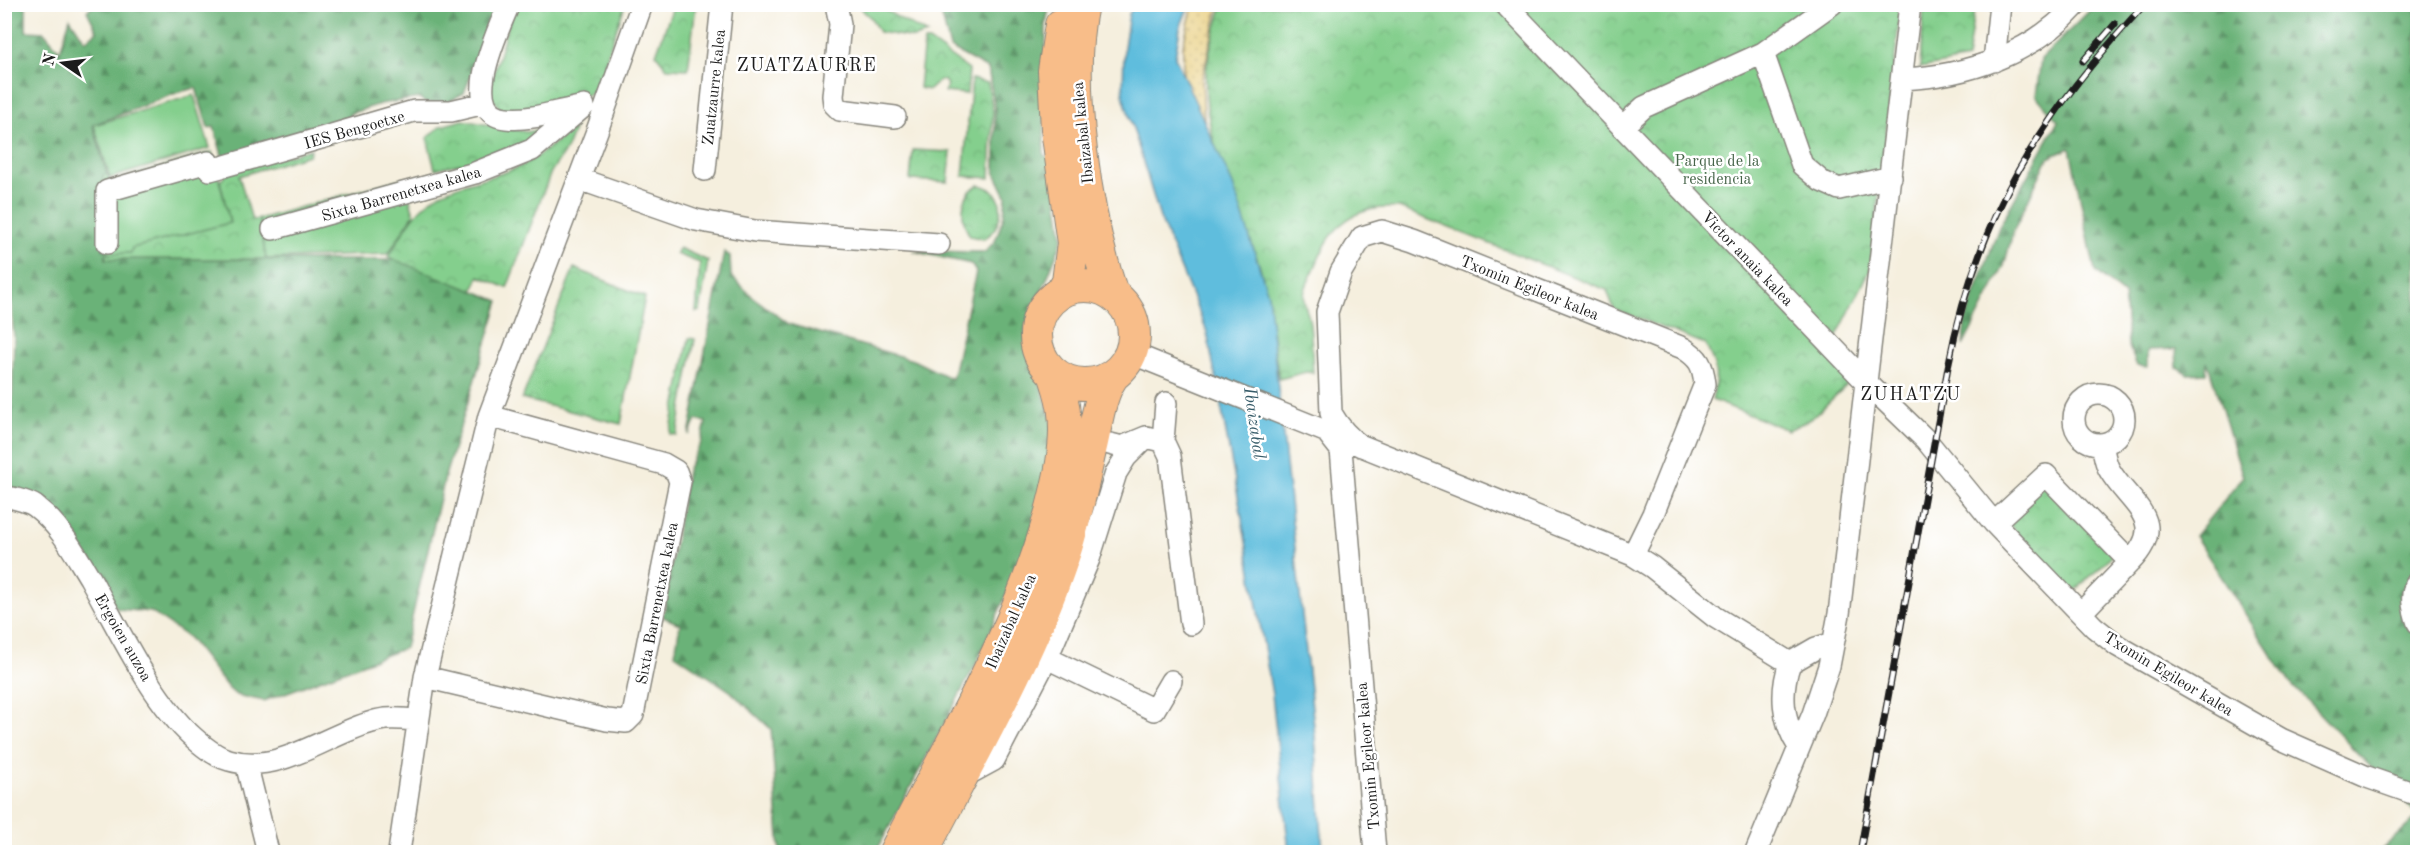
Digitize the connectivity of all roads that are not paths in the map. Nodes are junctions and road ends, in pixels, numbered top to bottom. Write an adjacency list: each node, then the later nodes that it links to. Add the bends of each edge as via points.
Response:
1 (509, 4): 16 (street, via 482,75)
2 (722, 4): 20 (street, Zuatzaurre kalea)
3 (836, 4): 18 (street, via 840,24 834,104 840,110)
4 (1065, 4): 26 (highway, Ibaizabal kalea, via 1054,71 1057,129 1073,243 1068,282)
5 (1082, 4): 27 (highway, Ibaizabal kalea, via 1076,71 1079,128 1100,259)
6 (1505, 4): 19 (street, Victor anaia kalea)
7 (1832, 4): 12 (street)
8 (1911, 4): 14 (street)
9 (2000, 4): 13 (street)
10 (642, 5): 15 (street)
11 (2076, 6): 13 (street, via 2047,33)
12 (1763, 53): 19 (street, via 1644,107); 21 (street, via 1802,165 1821,181 1839,189)
13 (1994, 61): 14 (street, via 1950,74)
14 (1902, 79): 21 (street)
15 (607, 102): 17 (street); 22 (street)
16 (485, 103): 17 (street, via 491,112 504,118 532,117); 24 (street, IES Bengoetxe, via 210,171 208,162 107,191)
17 (584, 106): 23 (street, Sixta Barrenetxea kalea, via 532,150 475,173)
18 (895, 117)
19 (1622, 127): 30 (street, Victor anaia kalea)
20 (705, 170)
21 (1891, 177): 30 (street)
22 (579, 179): 25 (street, via 696,220 747,230); 33 (street)
23 (273, 229)
24 (107, 243)
25 (939, 244)
26 (1063, 291): 27 (highway, via 1079,286 1096,287); 29 (highway, via 1040,315 1036,332 1040,354)
27 (1112, 294): 28 (highway, via 1125,305 1132,321 1135,338)
28 (1131, 352): 31 (highway); 34 (street, via 1297,420)
29 (1054, 374): 31 (highway, via 1082,385 1098,383); 61 (highway, Ibaizabal kalea, via 1065,415 1064,447 1041,548 1001,643)
30 (1866, 382): 42 (street, Txomin Egileor kalea, via 1926,440); 49 (street)
31 (1106, 391): 37 (street); 57 (highway, Ibaizabal kalea, via 1075,517 1052,587)
32 (1166, 403): 35 (street)
33 (489, 416): 52 (street); 52 (street, Sixta Barrenetxea kalea, via 664,464 676,471 680,482 633,715 626,722 607,720)
34 (1328, 422): 36 (street); 40 (street, Txomin Egileor kalea, via 1341,450); 43 (street, Txomin Egileor kalea, via 1327,312 1331,295 1362,237 1382,231 1683,348 1698,357 1705,384)
35 (1155, 439): 37 (street, via 1122,447); 39 (street, via 1126,457); 48 (street, via 1170,456)
36 (1355, 443): 40 (street); 43 (street)
37 (1110, 444): 39 (street)
38 (2102, 444): 44 (street, via 2109,471 2146,522 2147,538)
39 (1116, 473): 50 (street, via 1089,559)
40 (1344, 480): 63 (street, Txomin Egileor kalea)
41 (14, 498): 56 (street, Ergoien auzoa, via 33,504 71,546 163,703 184,729 205,748 228,760)
42 (1994, 523): 44 (street, via 2046,475); 46 (street, Txomin Egileor kalea)
43 (1633, 555): 51 (street, via 1715,617)
44 (2130, 562): 46 (street)
45 (2418, 581): 47 (street, via 2412,605)
46 (2087, 620): 58 (street, Txomin Egileor kalea, via 2118,646 2281,739)
47 (2418, 623)
48 (1191, 624)
49 (1833, 644): 51 (street, via 1816,648); 55 (street, via 1813,714)
50 (1047, 658): 53 (street, via 1154,710); 57 (street, via 994,759)
51 (1790, 663): 55 (street, via 1784,694 1791,735)
52 (425, 677): 54 (street)
53 (1171, 681)
54 (417, 720): 56 (street, Ergoien auzoa, via 392,718 372,722 292,756); 60 (street)
55 (1798, 747): 64 (street)
56 (246, 763): 59 (street)
57 (959, 779): 62 (highway, Ibaizabal kalea)
58 (2418, 795)
59 (268, 852)
60 (399, 852)
61 (895, 852)
62 (922, 852)
63 (1375, 852)
64 (1756, 852)

